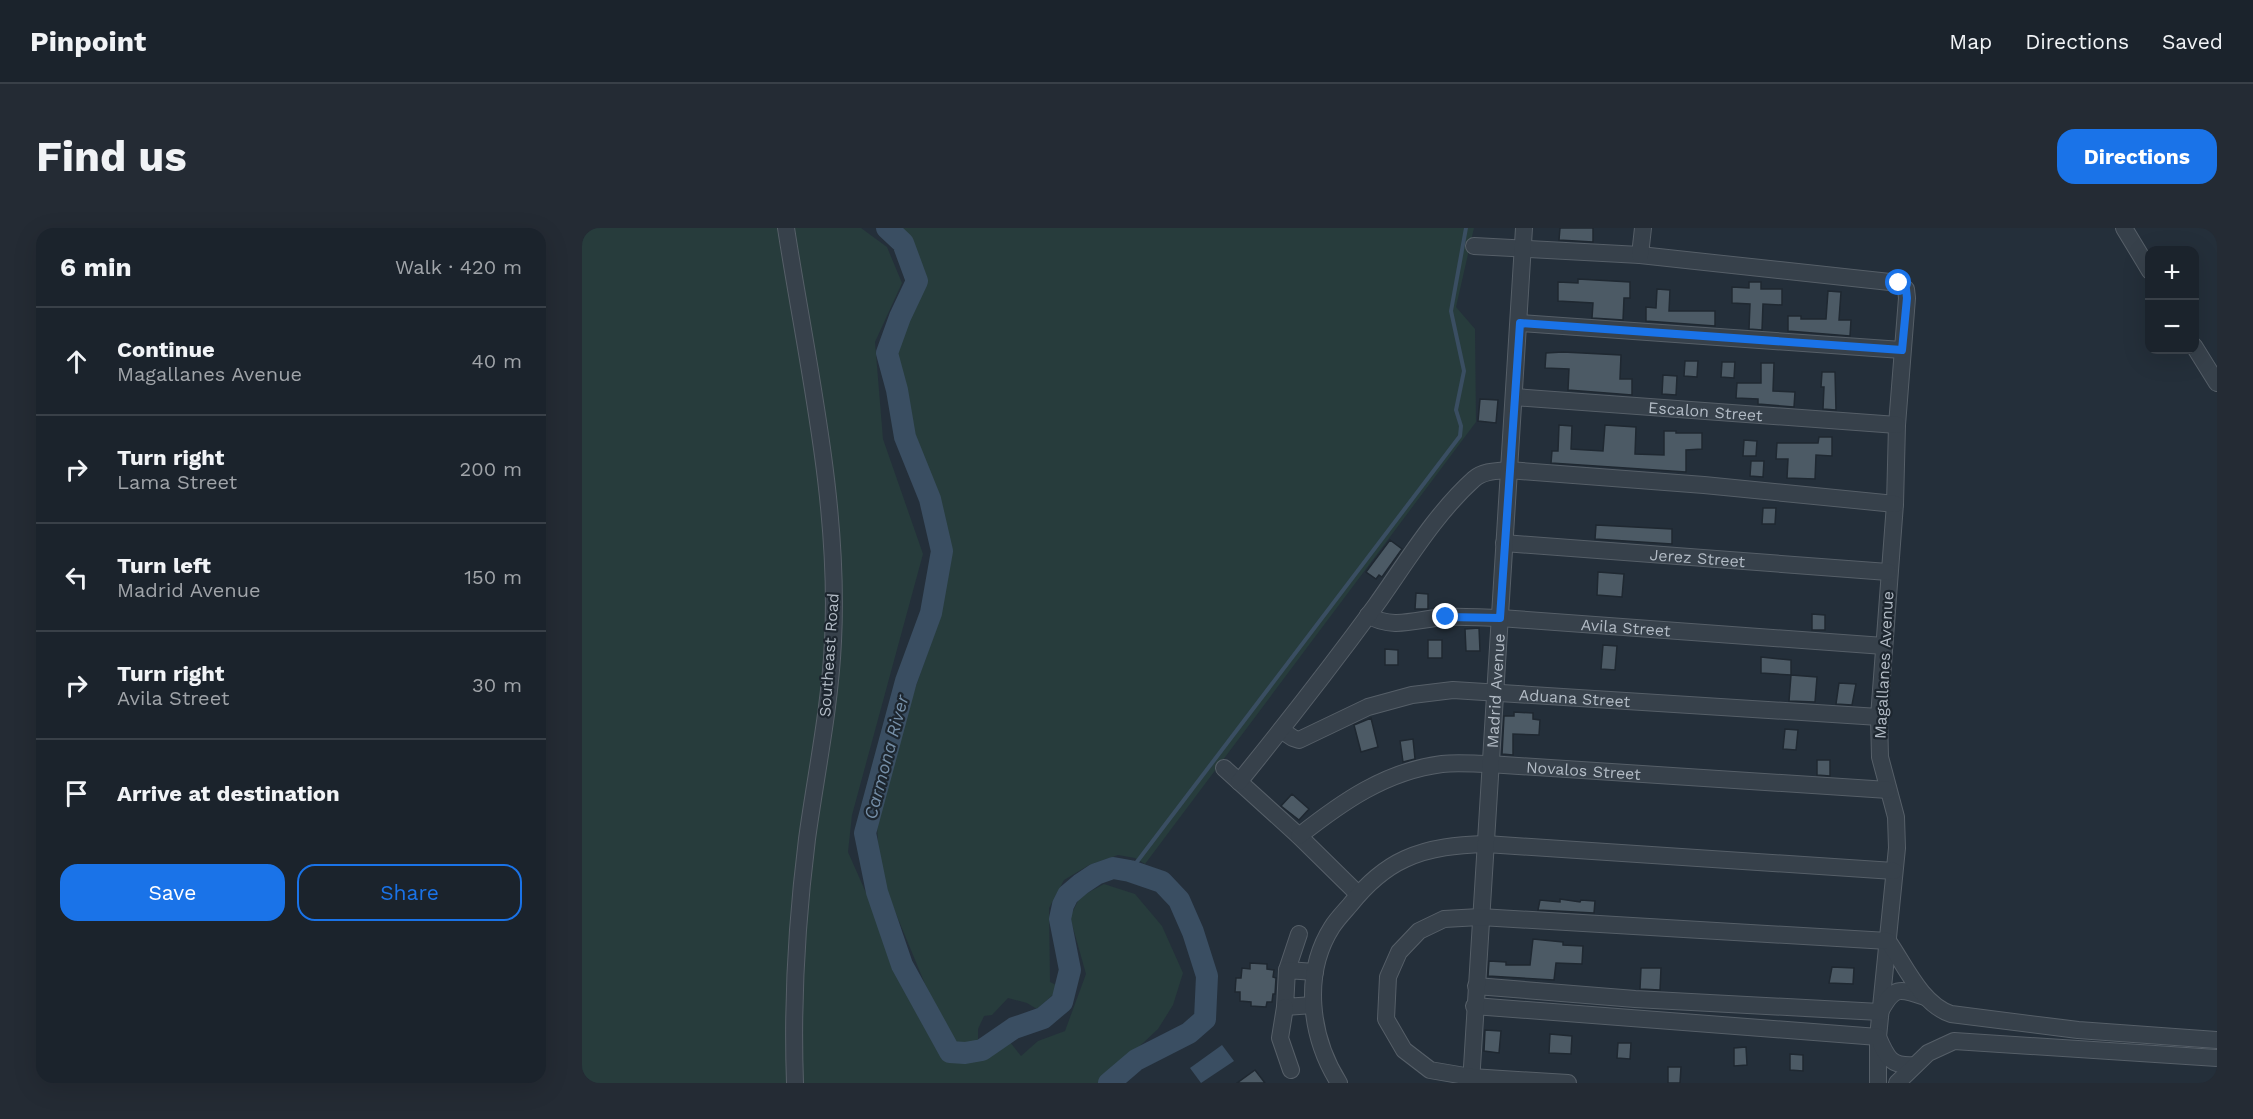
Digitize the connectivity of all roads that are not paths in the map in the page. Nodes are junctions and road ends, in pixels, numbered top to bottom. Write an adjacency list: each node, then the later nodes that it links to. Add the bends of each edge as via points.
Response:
1 (786, 228): 52 (street, Southeast Road, via 825,476 834,607 828,702 802,884)
2 (1524, 228): 6 (street, Madrid Avenue)
3 (1643, 228): 7 (street)
4 (2124, 228): 8 (street)
5 (1474, 246): 6 (street)
6 (1523, 249): 7 (street); 9 (street, Madrid Avenue)
7 (1640, 255): 10 (street, Magallanes Avenue, via 1899,283 1906,289 1907,298)
8 (2145, 263)
9 (1520, 323): 10 (street); 13 (street, Madrid Avenue)
10 (1902, 350): 14 (street, Magallanes Avenue)
11 (2199, 354): 12 (street)
12 (2217, 383)
13 (1514, 397): 14 (street, Escalon Street); 15 (street, Madrid Avenue)
14 (1897, 425): 16 (street, Magallanes Avenue)
15 (1508, 470): 16 (street); 17 (street, Madrid Avenue); 19 (street, via 1476,477 1430,530)
16 (1895, 504): 18 (street, Magallanes Avenue)
17 (1504, 543): 18 (street, Jerez Street); 20 (street, Madrid Avenue)
18 (1888, 572): 21 (street, Magallanes Avenue)
19 (1368, 615): 20 (street, Avila Street, via 1390,624 1446,617); 24 (street)
20 (1500, 618): 21 (street, Avila Street); 22 (street, Madrid Avenue)
21 (1884, 646): 23 (street, Magallanes Avenue)
22 (1494, 691): 23 (street, Aduana Street); 24 (street, Aduana Street, via 1412,695 1368,707 1299,740); 25 (street, Madrid Avenue)
23 (1878, 717): 28 (street, Magallanes Avenue, via 1880,757)
24 (1281, 730): 27 (street)
25 (1489, 764): 28 (street, Novalos Street); 29 (street, Novalos Street, via 1443,764 1392,776 1340,804); 30 (street, Madrid Avenue)
26 (1224, 768): 27 (street)
27 (1239, 782): 29 (street)
28 (1888, 790): 31 (street, Magallanes Avenue, via 1896,818)
29 (1299, 836): 32 (street)
30 (1486, 844): 31 (street); 32 (street, via 1442,846 1405,859 1377,876); 33 (street, Madrid Avenue)
31 (1893, 871): 35 (street, Magallanes Avenue)
32 (1358, 894): 37 (street, via 1332,927)
33 (1480, 917): 35 (street); 38 (street, Madrid Avenue); 51 (street, via 1444,919 1419,931 1399,952 1388,977 1386,1019 1404,1050 1430,1070)
34 (1299, 934): 36 (street)
35 (1888, 941): 39 (street); 44 (street, Magallanes Avenue)
36 (1287, 970): 37 (street); 43 (street)
37 (1315, 972): 41 (street)
38 (1476, 986): 40 (street); 42 (street, Madrid Avenue)
39 (1925, 997): 44 (street, via 1906,990 1895,992); 47 (street, via 1951,1014 2078,1030)
40 (1635, 999): 44 (street); 45 (street)
41 (1313, 1005): 43 (street); 53 (street, via 1318,1037)
42 (1474, 1006): 45 (street); 51 (street, Madrid Avenue)
43 (1285, 1007): 50 (street, via 1280,1038)
44 (1880, 1012): 46 (street, Magallanes Avenue)
45 (1634, 1017): 46 (street)
46 (1878, 1037): 49 (street, via 1892,1061 1901,1066); 55 (street, Magallanes Avenue)
47 (2217, 1040)
48 (2217, 1058): 49 (street, via 1954,1041 1928,1053)
49 (1915, 1065): 56 (street)
50 (1291, 1070)
51 (1471, 1080): 54 (street)
52 (795, 1083)
53 (1338, 1083)
54 (1568, 1083)
55 (1878, 1083)
56 (1897, 1083)

